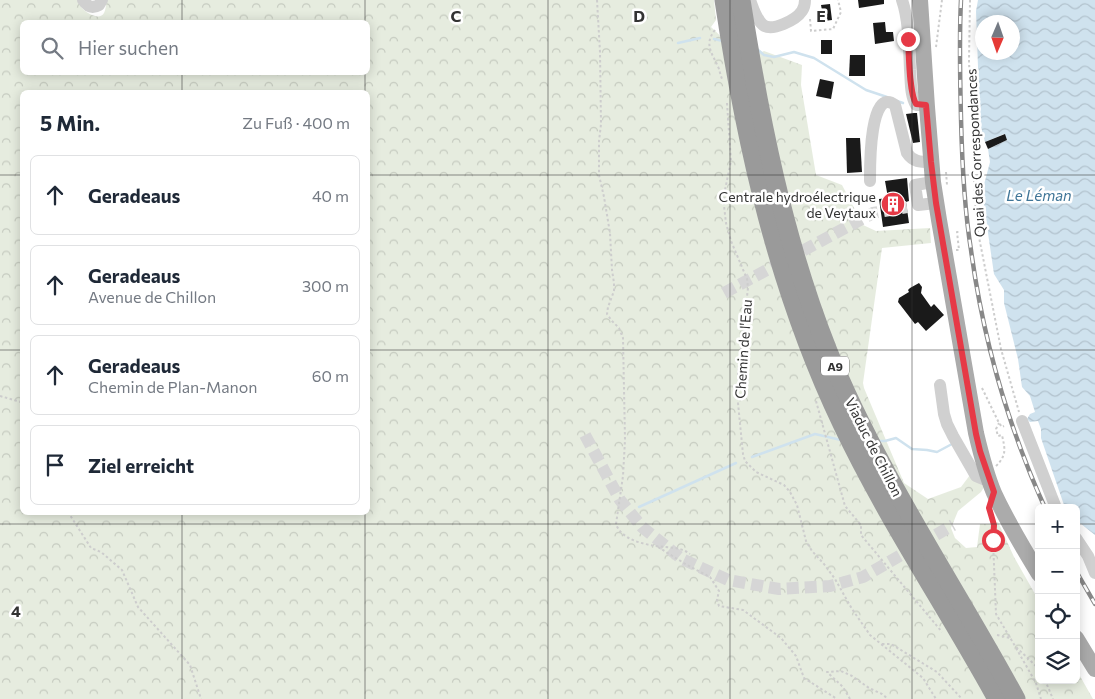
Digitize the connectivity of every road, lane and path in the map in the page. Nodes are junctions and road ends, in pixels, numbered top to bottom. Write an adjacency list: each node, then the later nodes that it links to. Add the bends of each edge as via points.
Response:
1 (83, 0): 2 (street, via 94,7)
2 (102, 0)
3 (597, 0): 39 (path, via 601,124 599,174 610,233 614,282 607,314 623,338 625,440 616,524 628,538)
4 (724, 0): 55 (highway, Viaduc de Chillon / A9, bridge, via 762,197 779,260 808,344 864,468)
5 (741, 0): 56 (highway, Viaduc de Chillon / A9, bridge, via 761,117 780,201 828,350 876,456)
6 (750, 0): 12 (street, via 758,19 770,28 795,18)
7 (838, 0): 12 (path, via 841,12 833,29 811,31)
8 (902, 0): 17 (street, via 906,13 911,87 916,104)
9 (920, 0): 17 (main road)
10 (942, 0): 14 (path)
11 (970, 0): 23 (path, Quai des Correspondances, via 969,60)
12 (805, 3)
13 (716, 29): 15 (path, via 709,43)
14 (936, 50)
15 (723, 81)
16 (726, 99): 44 (path, Chemin de l'Eau, via 731,161 725,190 725,215 748,288 738,372 745,461 756,472 784,485 790,492 812,551 835,579 870,635)
17 (926, 105): 18 (main road)
18 (931, 162): 19 (street, via 903,158 907,153 895,105 889,102 877,112 872,136); 20 (main road)
19 (870, 182)
20 (933, 182): 21 (main road); 21 (street, via 914,184 912,206)
21 (936, 203): 34 (main road, via 976,434)
22 (973, 230): 23 (path)
23 (978, 231): 30 (path, Quai des Correspondances, via 1001,349)
24 (960, 232): 25 (path, via 957,232)
25 (959, 249)
26 (978, 382): 31 (path)
27 (940, 385): 34 (street, via 944,414 953,436 976,476)
28 (0, 396): 29 (path)
29 (20, 402)
30 (1022, 421): 35 (street)
31 (1000, 422): 32 (path); 33 (path, via 996,429 998,436 1002,435)
32 (1004, 426)
33 (1004, 458)
34 (990, 482): 41 (main road)
35 (1054, 504)
36 (70, 515): 49 (path, via 91,548 101,552 122,570 138,607 190,665)
37 (993, 520): 45 (path, via 996,614)
38 (1080, 544): 42 (street)
39 (655, 546): 40 (path, via 677,547); 50 (path, via 710,577 719,591 719,606 743,610 781,638 796,656 804,678)
40 (690, 554)
41 (1035, 567)
42 (1095, 573)
43 (1077, 639): 47 (main road)
44 (882, 644): 53 (path, Chemin de l'Eau, via 923,678); 54 (path, via 891,644 937,672)
45 (1014, 646): 46 (path); 57 (path, via 1036,683)
46 (1035, 665)
47 (1095, 669)
48 (1047, 684): 58 (path)
49 (201, 699)
50 (837, 699)
51 (850, 699): 52 (path, via 844,687 827,672 846,673)
52 (888, 699)
53 (936, 699)
54 (962, 699)
55 (996, 699)
56 (1016, 699)
57 (1041, 699)
58 (1053, 699)

